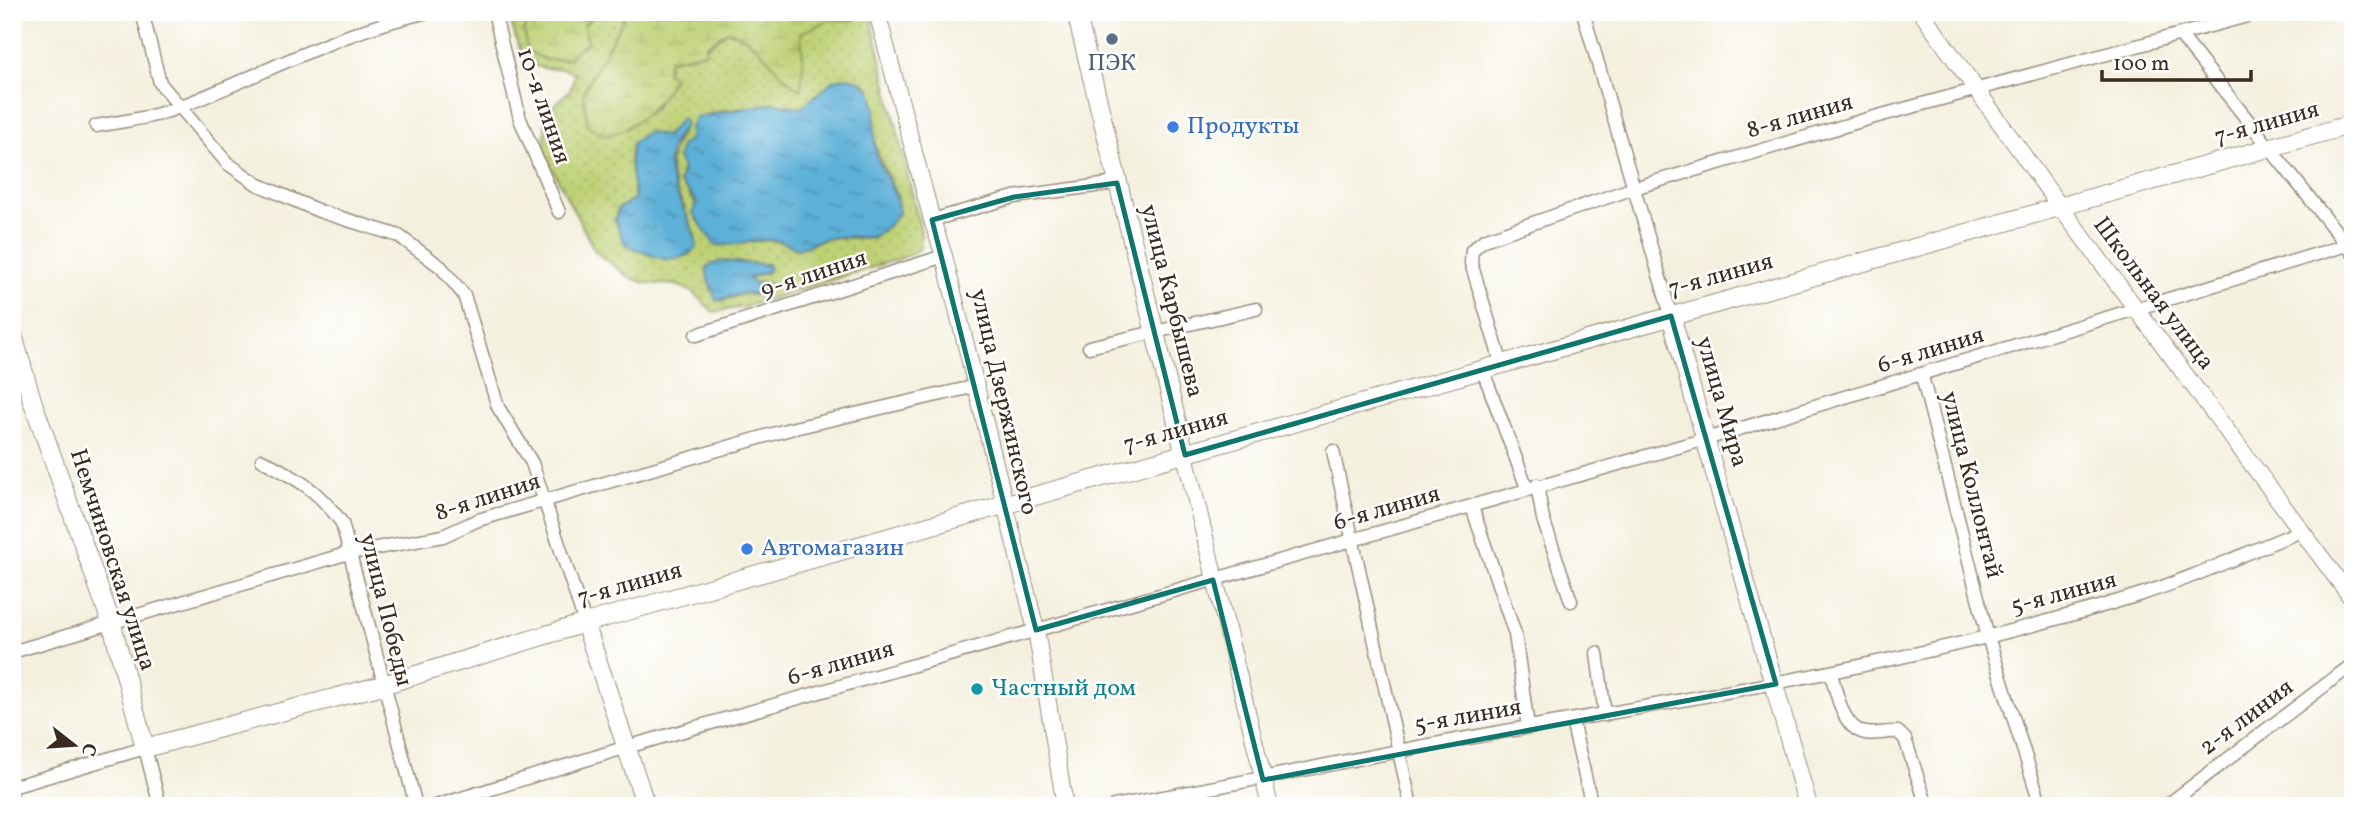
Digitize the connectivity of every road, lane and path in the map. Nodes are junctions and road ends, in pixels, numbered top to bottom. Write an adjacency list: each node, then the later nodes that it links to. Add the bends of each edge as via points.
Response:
1 (142, 12): 11 (street, via 160,83)
2 (429, 12): 11 (street, via 340,37)
3 (494, 12): 18 (street, 10-я линия, via 520,119)
4 (877, 12): 19 (street, улица Дзержинского)
5 (1076, 12): 15 (main road, улица Карбышева)
6 (1583, 12): 16 (street, улица Мира)
7 (1921, 12): 10 (street, Школьная улица)
8 (2262, 12): 9 (street, 8-я линия)
9 (2181, 36): 10 (street, 8-я линия); 14 (street)
10 (1979, 92): 16 (street, 8-я линия, via 1871,118); 17 (street, Школьная улица)
11 (178, 108): 13 (street); 38 (street, via 227,163 257,184 319,211 399,236 441,267 464,295 498,407 533,463)
12 (2353, 124): 14 (main road, 7-я линия)
13 (96, 126)
14 (2269, 149): 17 (main road, 7-я линия); 20 (street)
15 (1117, 183): 19 (street, via 1014,197); 26 (main road, улица Карбышева)
16 (1634, 188): 24 (street, улица Мира); 29 (street, 8-я линия, via 1484,240 1472,250 1471,263)
17 (2061, 208): 23 (street, Школьная улица); 24 (main road, 7-я линия)
18 (559, 212)
19 (932, 220): 21 (street, улица Дзержинского)
20 (2350, 249): 23 (street, 6-я линия)
21 (944, 256): 27 (street, 9-я линия); 32 (street, улица Дзержинского)
22 (1256, 309): 26 (street)
23 (2137, 311): 31 (street, 6-я линия); 41 (street, Школьная улица)
24 (1671, 316): 29 (main road, 7-я линия); 33 (main road, улица Мира)
25 (12, 332): 48 (main road, Немчиновская улица)
26 (1153, 333): 28 (street); 35 (main road, улица Карбышева)
27 (696, 335)
28 (1089, 347)
29 (1502, 365): 30 (main road, 7-я линия)
30 (1483, 371): 35 (main road, 7-я линия); 37 (street)
31 (1922, 376): 33 (street, 6-я линия); 50 (street, улица Коллонтай)
32 (977, 386): 38 (street, 8-я линия, via 790,429); 39 (street, улица Дзержинского)
33 (1706, 439): 37 (street, 6-я линия); 55 (main road, улица Мира)
34 (1333, 451): 42 (street)
35 (1185, 455): 39 (main road, 7-я линия); 44 (street, улица Карбышева)
36 (262, 460): 43 (street, улица Победы, via 325,499 342,523)
37 (1532, 487): 40 (street, 6-я линия); 46 (street)
38 (545, 501): 43 (street, 8-я линия, via 478,520 443,536); 47 (street)
39 (1003, 505): 47 (main road, 7-я линия); 49 (street, улица Дзержинского)
40 (1472, 507): 42 (street, 6-я линия); 59 (street, via 1514,634)
41 (2301, 531): 45 (street, Школьная улица); 50 (street, 5-я линия, via 2138,596)
42 (1352, 541): 44 (street, 6-я линия); 62 (street)
43 (349, 553): 48 (street, 8-я линия); 56 (street, улица Победы)
44 (1213, 580): 49 (street, 6-я линия); 63 (street, улица Карбышева)
45 (2353, 600)
46 (1571, 601)
47 (585, 623): 56 (main road, 7-я линия); 60 (main road)
48 (112, 625): 51 (street, 8-я линия); 61 (main road, Немчиновская улица)
49 (1036, 630): 60 (street, 6-я линия); 71 (street, улица Дзержинского)
50 (1988, 637): 54 (street, 5-я линия); 78 (street, улица Коллонтай)
51 (12, 652)
52 (1597, 653): 57 (street)
53 (2353, 664): 79 (street, 2-я линия)
54 (1830, 674): 55 (street, 5-я линия); 77 (street, via 1843,712 1855,729 1898,732 1905,739)
55 (1776, 684): 57 (street, 5-я линия); 76 (main road, улица Мира)
56 (383, 685): 61 (main road, 7-я линия); 68 (street, улица Победы)
57 (1605, 715): 58 (street, 5-я линия)
58 (1572, 721): 59 (street, 5-я линия); 75 (street)
59 (1528, 727): 62 (street, 5-я линия)
60 (627, 747): 69 (street, 6-я линия); 70 (main road)
61 (145, 748): 64 (street, 7-я линия); 67 (street, Немчиновская улица)
62 (1399, 750): 63 (street, 5-я линия); 74 (street)
63 (1263, 780): 72 (street, 5-я линия); 73 (street, улица Карбышева)
64 (12, 786)
65 (12, 797): 66 (street)
66 (15, 806)
67 (160, 806)
68 (416, 806)
69 (436, 806)
70 (646, 806)
71 (1065, 806)
72 (1114, 806)
73 (1270, 806)
74 (1411, 806)
75 (1592, 806)
76 (1808, 806)
77 (1927, 806)
78 (2040, 806)
79 (2166, 806)

